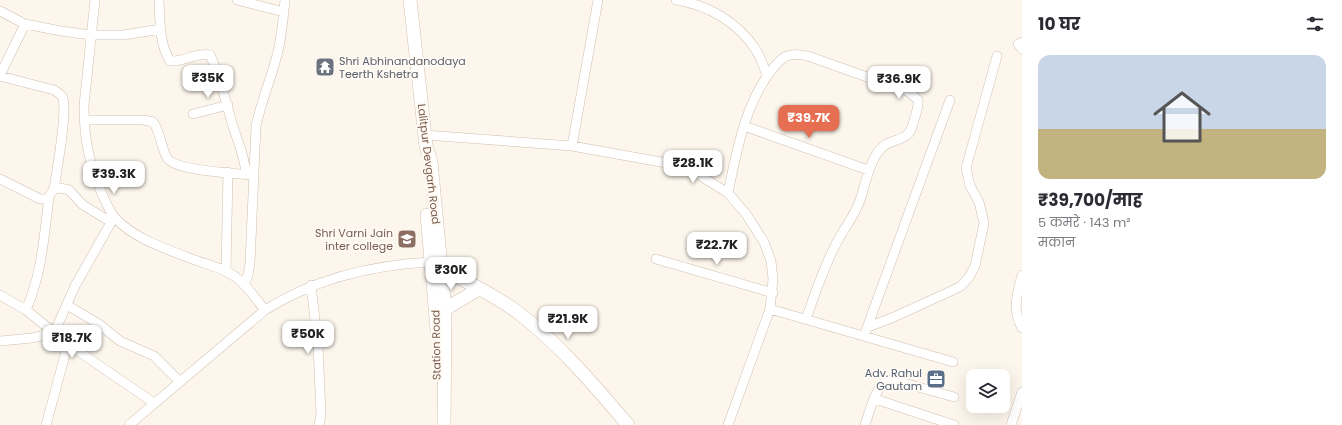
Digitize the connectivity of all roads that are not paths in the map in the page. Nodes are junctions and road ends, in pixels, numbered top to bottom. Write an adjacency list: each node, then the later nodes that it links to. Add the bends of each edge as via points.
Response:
1 (95, 0): 12 (street)
2 (159, 0): 11 (street)
3 (237, 0): 9 (street)
4 (285, 0): 9 (street)
5 (410, 0): 23 (main road, Lalitpur Devgarh Road)
6 (598, 0): 24 (street)
7 (676, 0): 17 (street, via 705,8 732,24 756,50)
8 (0, 11): 10 (street)
9 (284, 12): 27 (street, via 277,56 256,126)
10 (25, 24): 12 (street); 16 (street)
11 (161, 29): 12 (street, via 124,35); 19 (street, via 170,61 179,62 204,54 210,55)
12 (92, 35): 21 (street)
13 (1022, 42): 14 (street, via 1018,44)
14 (1022, 49)
15 (997, 56): 47 (street, via 966,168 984,223 972,272 966,282 951,291)
16 (0, 76): 29 (street, via 54,90 63,97 64,115)
17 (767, 76): 22 (street, via 750,107); 25 (street, via 781,59 788,55 803,55 914,95 918,100 918,106 911,130 904,137 890,141 882,147)
18 (950, 100): 47 (street)
19 (228, 105): 20 (street); 27 (street)
20 (193, 114)
21 (84, 120): 26 (street, via 154,122 167,158 171,162); 31 (street, via 85,140 94,172)
22 (744, 126): 25 (street); 30 (street)
23 (425, 141): 24 (street); 33 (main road, Lalitpur Devgarh Road, via 431,162)
24 (572, 146): 30 (street, via 672,164 700,175)
25 (868, 170): 46 (street, via 858,204 832,252)
26 (228, 172): 27 (street); 34 (street)
27 (249, 174): 36 (street, via 250,263)
28 (0, 180): 29 (street, via 40,199 47,199)
29 (51, 193): 31 (street, via 60,188 69,190 83,204); 43 (street, via 41,266)
30 (728, 193): 39 (street, via 746,214 764,242 771,261)
31 (113, 220): 34 (street, via 147,241); 41 (street, via 75,286)
32 (656, 259): 39 (street)
33 (436, 265): 37 (street, via 383,266); 38 (main road); 45 (main road, Lalitpur Devgarh Road)
34 (226, 271): 36 (street)
35 (1022, 275): 48 (street, via 1016,309)
36 (244, 285): 44 (street)
37 (311, 286): 44 (street); 61 (street, via 318,346)
38 (479, 289): 45 (main road); 64 (main road, via 519,314 551,341 586,375)
39 (773, 293): 42 (street)
40 (0, 296): 43 (street)
41 (67, 305): 49 (street); 54 (street, via 99,324 120,342 154,356)
42 (770, 309): 46 (street); 65 (street)
43 (26, 310): 49 (street)
44 (264, 310): 54 (street)
45 (441, 312): 62 (main road, Station Road); 63 (main road, Lalitpur Devgarh Road)
46 (806, 319): 50 (street)
47 (868, 327): 50 (street)
48 (1022, 328)
49 (54, 333): 51 (street); 52 (street)
50 (864, 336): 53 (street)
51 (0, 341)
52 (68, 344): 58 (street); 59 (street)
53 (953, 362)
54 (180, 382): 58 (street)
55 (1022, 392): 68 (street)
56 (954, 397): 57 (street, via 889,380 879,388)
57 (875, 399): 66 (street); 67 (street)
58 (154, 403): 60 (street)
59 (46, 425)
60 (130, 425)
61 (320, 425)
62 (436, 425)
63 (444, 425)
64 (628, 425)
65 (728, 425)
66 (865, 425)
67 (954, 425)
68 (1011, 425)

